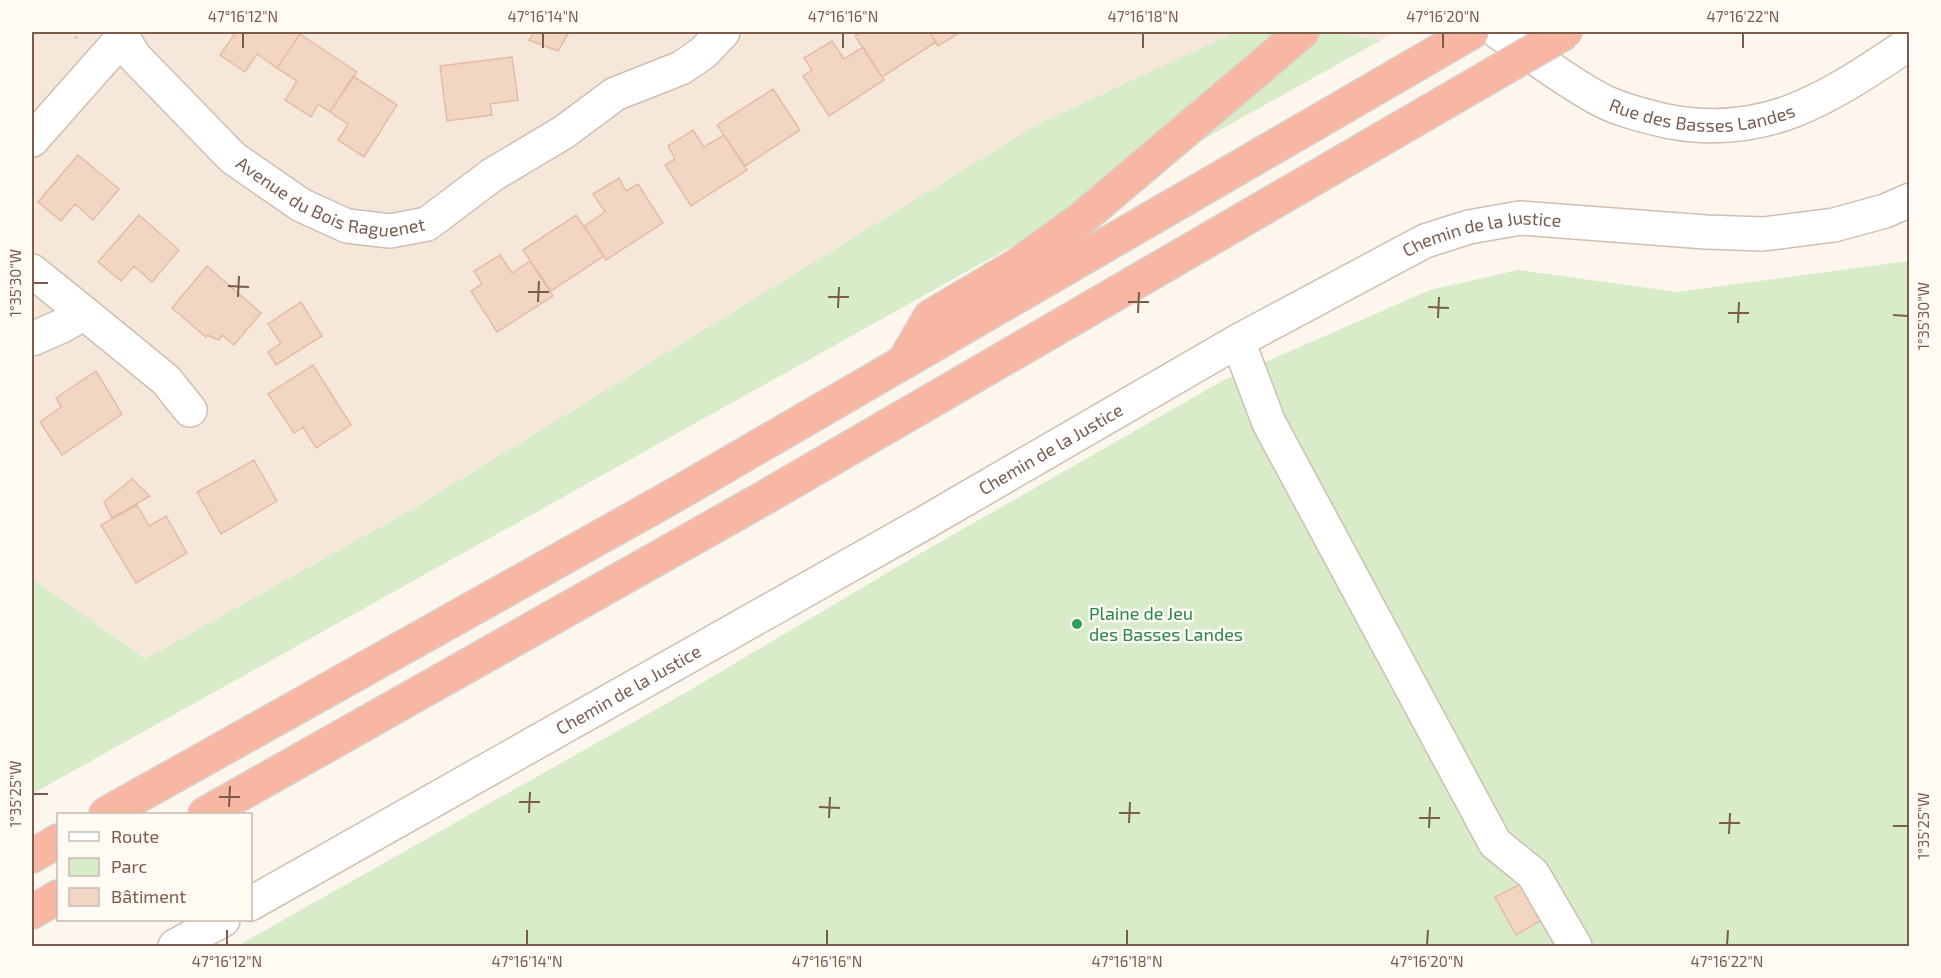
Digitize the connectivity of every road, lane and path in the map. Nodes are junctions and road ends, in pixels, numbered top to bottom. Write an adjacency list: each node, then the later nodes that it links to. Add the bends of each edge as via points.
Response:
1 (723, 32): 6 (street, Avenue du Bois Raguenet, via 681,68 615,94 426,224 390,231 346,226 301,205 233,158 134,56)
2 (1302, 32): 14 (highway, via 1080,220 1016,266 930,317)
3 (1472, 32): 14 (highway)
4 (1498, 32): 7 (street, Rue des Basses Landes, via 1602,101 1692,126 1768,121 1800,110 1840,91)
5 (1566, 32): 17 (highway, bridge, via 764,498)
6 (122, 34): 8 (street)
7 (1910, 43)
8 (32, 140)
9 (1910, 200): 13 (street, Chemin de la Justice, via 1834,225 1762,234 1520,218 1469,227 1425,241)
10 (32, 270): 11 (street)
11 (84, 313): 12 (street); 15 (street, via 166,380)
12 (32, 339)
13 (1238, 341): 21 (street, Chemin de la Justice); 25 (street, via 1269,423 1495,843 1533,874)
14 (906, 358): 16 (highway, via 573,553)
15 (190, 410)
16 (108, 813)
17 (207, 813)
18 (57, 842): 19 (highway)
19 (32, 856)
20 (57, 898): 22 (highway)
21 (252, 903)
22 (32, 912)
23 (221, 921): 24 (street)
24 (175, 946)
25 (1575, 946)

